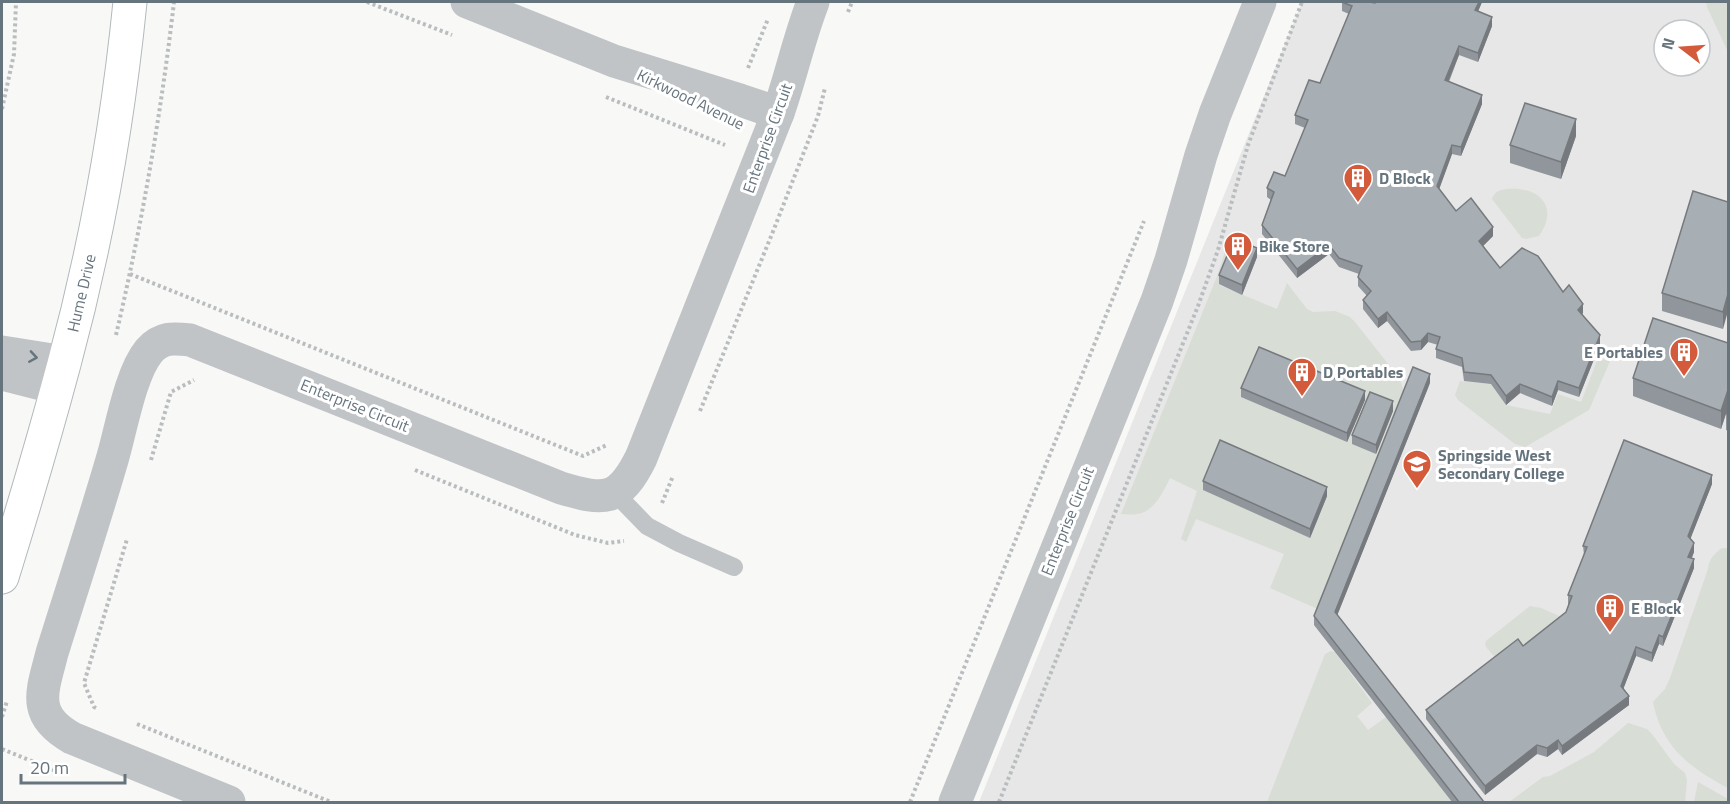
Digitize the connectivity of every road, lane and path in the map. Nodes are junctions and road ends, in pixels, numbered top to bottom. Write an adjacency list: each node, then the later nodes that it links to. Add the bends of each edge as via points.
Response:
1 (16, 2): 7 (path, via 14,54)
2 (130, 2): 14 (street, Hume Drive, via 105,175)
3 (467, 2): 8 (street, Kirkwood Avenue, via 614,61)
4 (813, 2): 9 (street, Enterprise Circuit)
5 (1260, 2): 29 (street, Enterprise Circuit, via 1201,155 1172,260)
6 (771, 12): 8 (path, via 746,75)
7 (2, 109)
8 (733, 122): 9 (street, Kirkwood Avenue)
9 (774, 125): 19 (street, Enterprise Circuit, via 640,458 632,475)
10 (1148, 210): 28 (path)
11 (130, 274): 16 (path, via 583,456)
12 (2, 352): 14 (street, one-way to 14)
13 (2, 374): 14 (street)
14 (61, 375): 23 (street, Hume Drive)
15 (204, 384): 18 (path, via 193,379 171,392)
16 (608, 444)
17 (411, 468): 20 (path, via 575,535 608,543 627,540)
18 (147, 470)
19 (615, 493): 20 (lane); 26 (street, Enterprise Circuit, via 583,495 561,488 199,342 175,338 158,342 144,359 130,395 52,654 44,708 52,725 72,738)
20 (647, 526): 22 (lane)
21 (128, 537): 24 (path, via 84,683 94,707)
22 (734, 567)
23 (2, 577)
24 (104, 711)
25 (136, 724): 27 (path)
26 (230, 802)
27 (331, 802)
28 (910, 802)
29 (954, 802)

